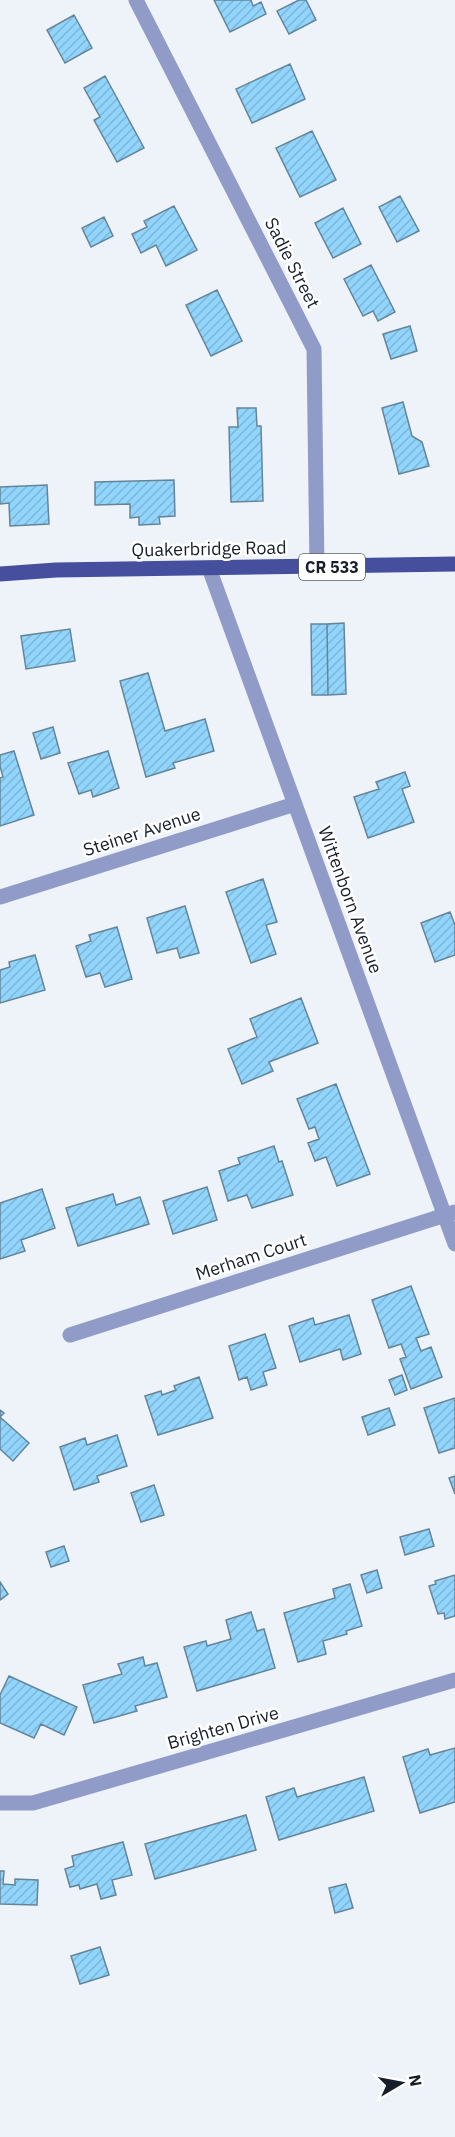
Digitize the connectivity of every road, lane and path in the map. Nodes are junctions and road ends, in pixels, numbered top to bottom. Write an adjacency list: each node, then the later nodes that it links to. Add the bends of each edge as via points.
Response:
1 (136, 0): 3 (street, Sadie Street, via 314,349)
2 (455, 564): 3 (main road, Quakerbridge Road / CR 533)
3 (317, 567): 4 (main road, Quakerbridge Road / CR 533)
4 (209, 568): 5 (main road, Quakerbridge Road / CR 533); 6 (street, Wittenborn Avenue)
5 (0, 574)
6 (295, 804): 7 (street, Steiner Avenue); 8 (street, Wittenborn Avenue)
7 (0, 897)
8 (449, 1214): 9 (street, Wittenborn Avenue); 10 (street, Merham Court)
9 (455, 1244)
10 (70, 1335)
11 (455, 1680): 12 (street, Brighten Drive, via 33,1803)
12 (0, 1803)

